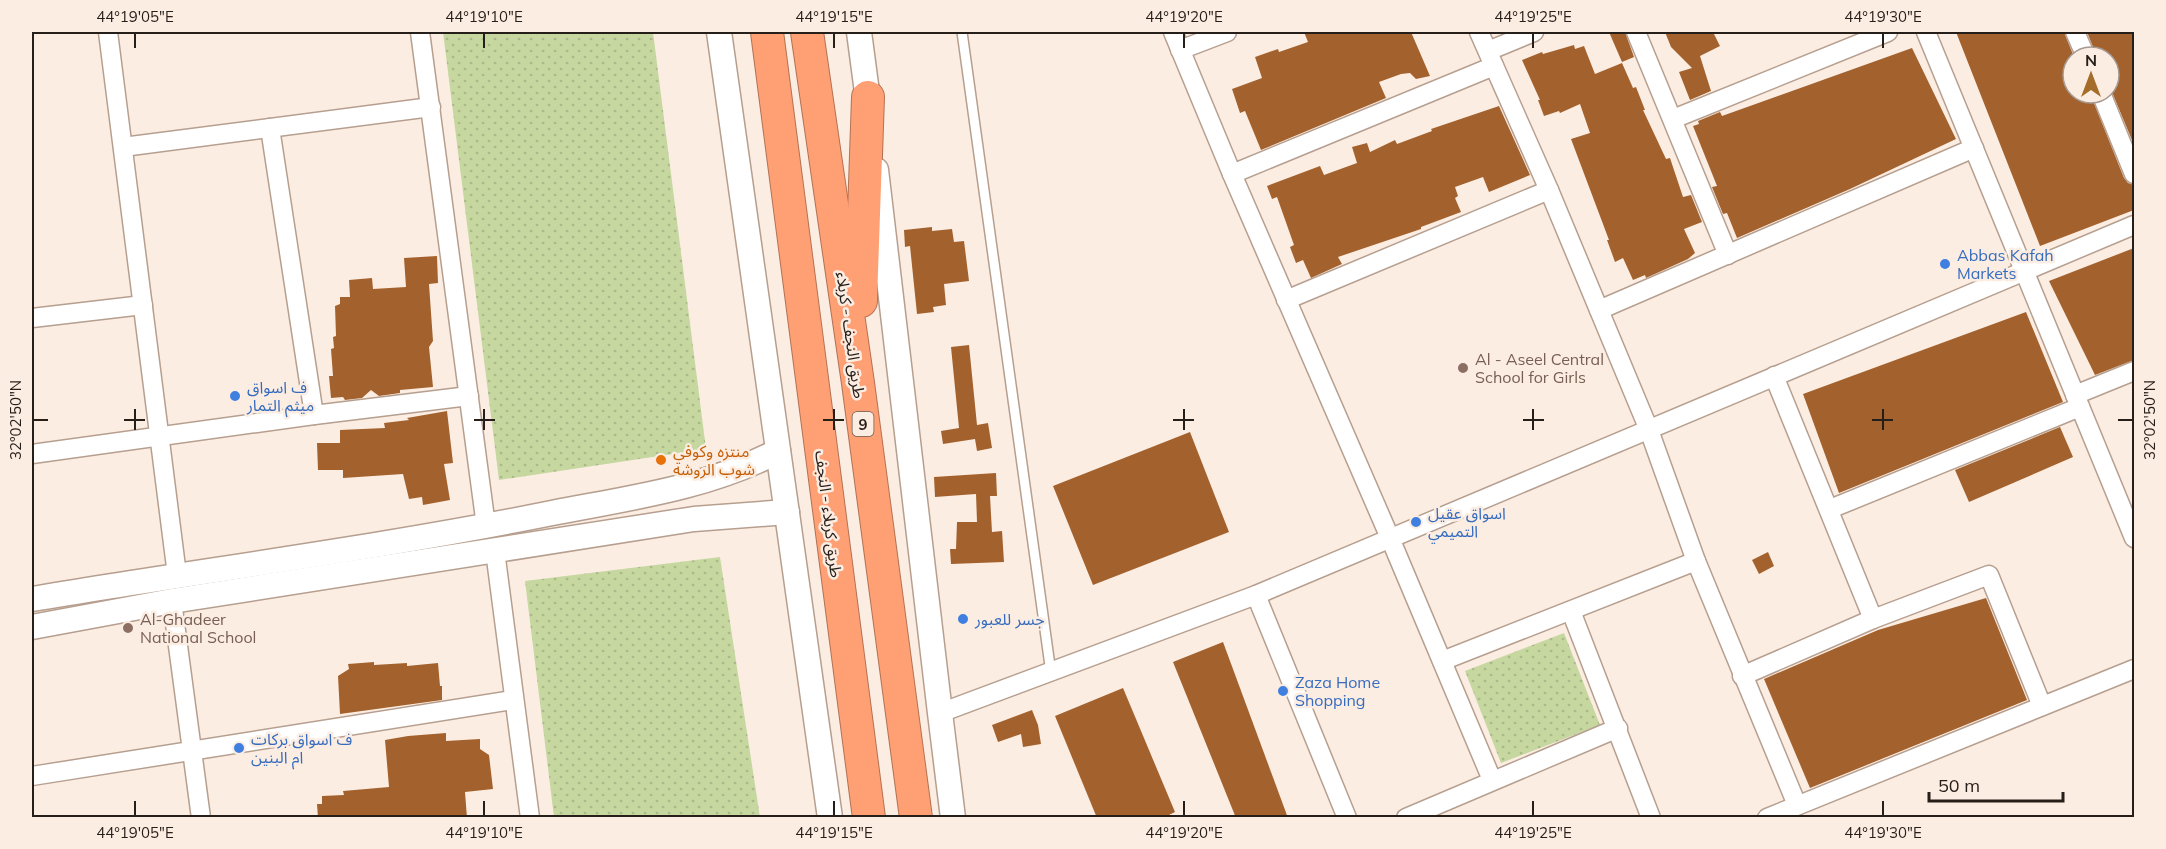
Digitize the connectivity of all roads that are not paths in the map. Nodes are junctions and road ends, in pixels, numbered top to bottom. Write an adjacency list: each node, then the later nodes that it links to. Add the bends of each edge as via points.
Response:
1 (108, 32): 22 (street)
2 (420, 32): 19 (street)
3 (719, 32): 42 (main road)
4 (767, 32): 75 (highway, طريق کربلاء - النجف)
5 (807, 32): 36 (highway, طريق النجف - کربلاء / 9)
6 (859, 32): 17 (main road)
7 (962, 32): 62 (lane)
8 (1173, 32): 15 (street)
9 (1227, 32): 15 (street)
10 (1479, 32): 16 (street)
11 (1534, 32): 16 (street)
12 (1636, 32): 20 (street)
13 (1888, 32): 20 (street)
14 (1926, 32): 23 (street)
15 (1180, 50): 24 (street)
16 (1491, 58): 24 (street); 26 (street)
17 (868, 97): 36 (highway); 66 (main road)
18 (2106, 105): 25 (street)
19 (430, 107): 21 (street); 37 (street)
20 (1673, 119): 28 (street)
21 (270, 128): 22 (street); 39 (street)
22 (123, 147): 31 (street)
23 (1974, 148): 28 (street); 29 (street)
24 (1232, 174): 30 (street)
25 (2134, 174)
26 (1549, 190): 30 (street); 32 (street)
27 (2134, 225): 29 (street)
28 (1728, 255): 32 (street)
29 (2024, 271): 35 (street); 38 (street)
30 (1286, 300): 50 (street)
31 (143, 305): 33 (street); 41 (street)
32 (1599, 310): 40 (street)
33 (32, 318)
34 (2134, 371): 38 (street)
35 (1774, 376): 40 (street); 45 (street)
36 (858, 383): 76 (highway, طريق النجف - کربلاء / 9)
37 (469, 396): 39 (street); 48 (street)
38 (2078, 401): 45 (street); 49 (street)
39 (314, 415): 41 (street)
40 (1649, 430): 50 (street); 52 (street)
41 (159, 436): 43 (street); 53 (street)
42 (778, 451): 44 (main road, via 743,469); 46 (main road)
43 (32, 454)
44 (681, 487): 47 (main road, via 698,494 700,512); 48 (main road)
45 (1830, 509): 58 (street)
46 (787, 512): 47 (main road); 74 (main road)
47 (694, 519): 51 (main road)
48 (486, 526): 53 (main road)
49 (2132, 527)
50 (1390, 538): 54 (street); 60 (street)
51 (495, 551): 56 (main road); 64 (street)
52 (1696, 561): 57 (street); 63 (street)
53 (177, 574): 55 (main road)
54 (1256, 595): 62 (street); 78 (street)
55 (32, 599)
56 (172, 601): 59 (main road); 68 (street)
57 (1571, 611): 60 (street); 67 (street)
58 (1873, 619): 63 (street); 65 (street, via 1989,574)
59 (32, 627)
60 (1442, 661): 70 (street)
61 (2134, 669): 65 (street)
62 (1051, 673): 66 (street)
63 (1742, 676): 71 (street)
64 (513, 700): 68 (street); 73 (street)
65 (2042, 706): 71 (street)
66 (940, 713): 77 (main road)
67 (1618, 729): 70 (street); 80 (street)
68 (192, 751): 69 (street); 72 (street)
69 (32, 776)
70 (1492, 780): 79 (street)
71 (1797, 805): 81 (street)
72 (201, 818)
73 (530, 818)
74 (830, 818)
75 (869, 818)
76 (916, 818)
77 (954, 818)
78 (1347, 818)
79 (1406, 818)
80 (1652, 818)
81 (1767, 818)

